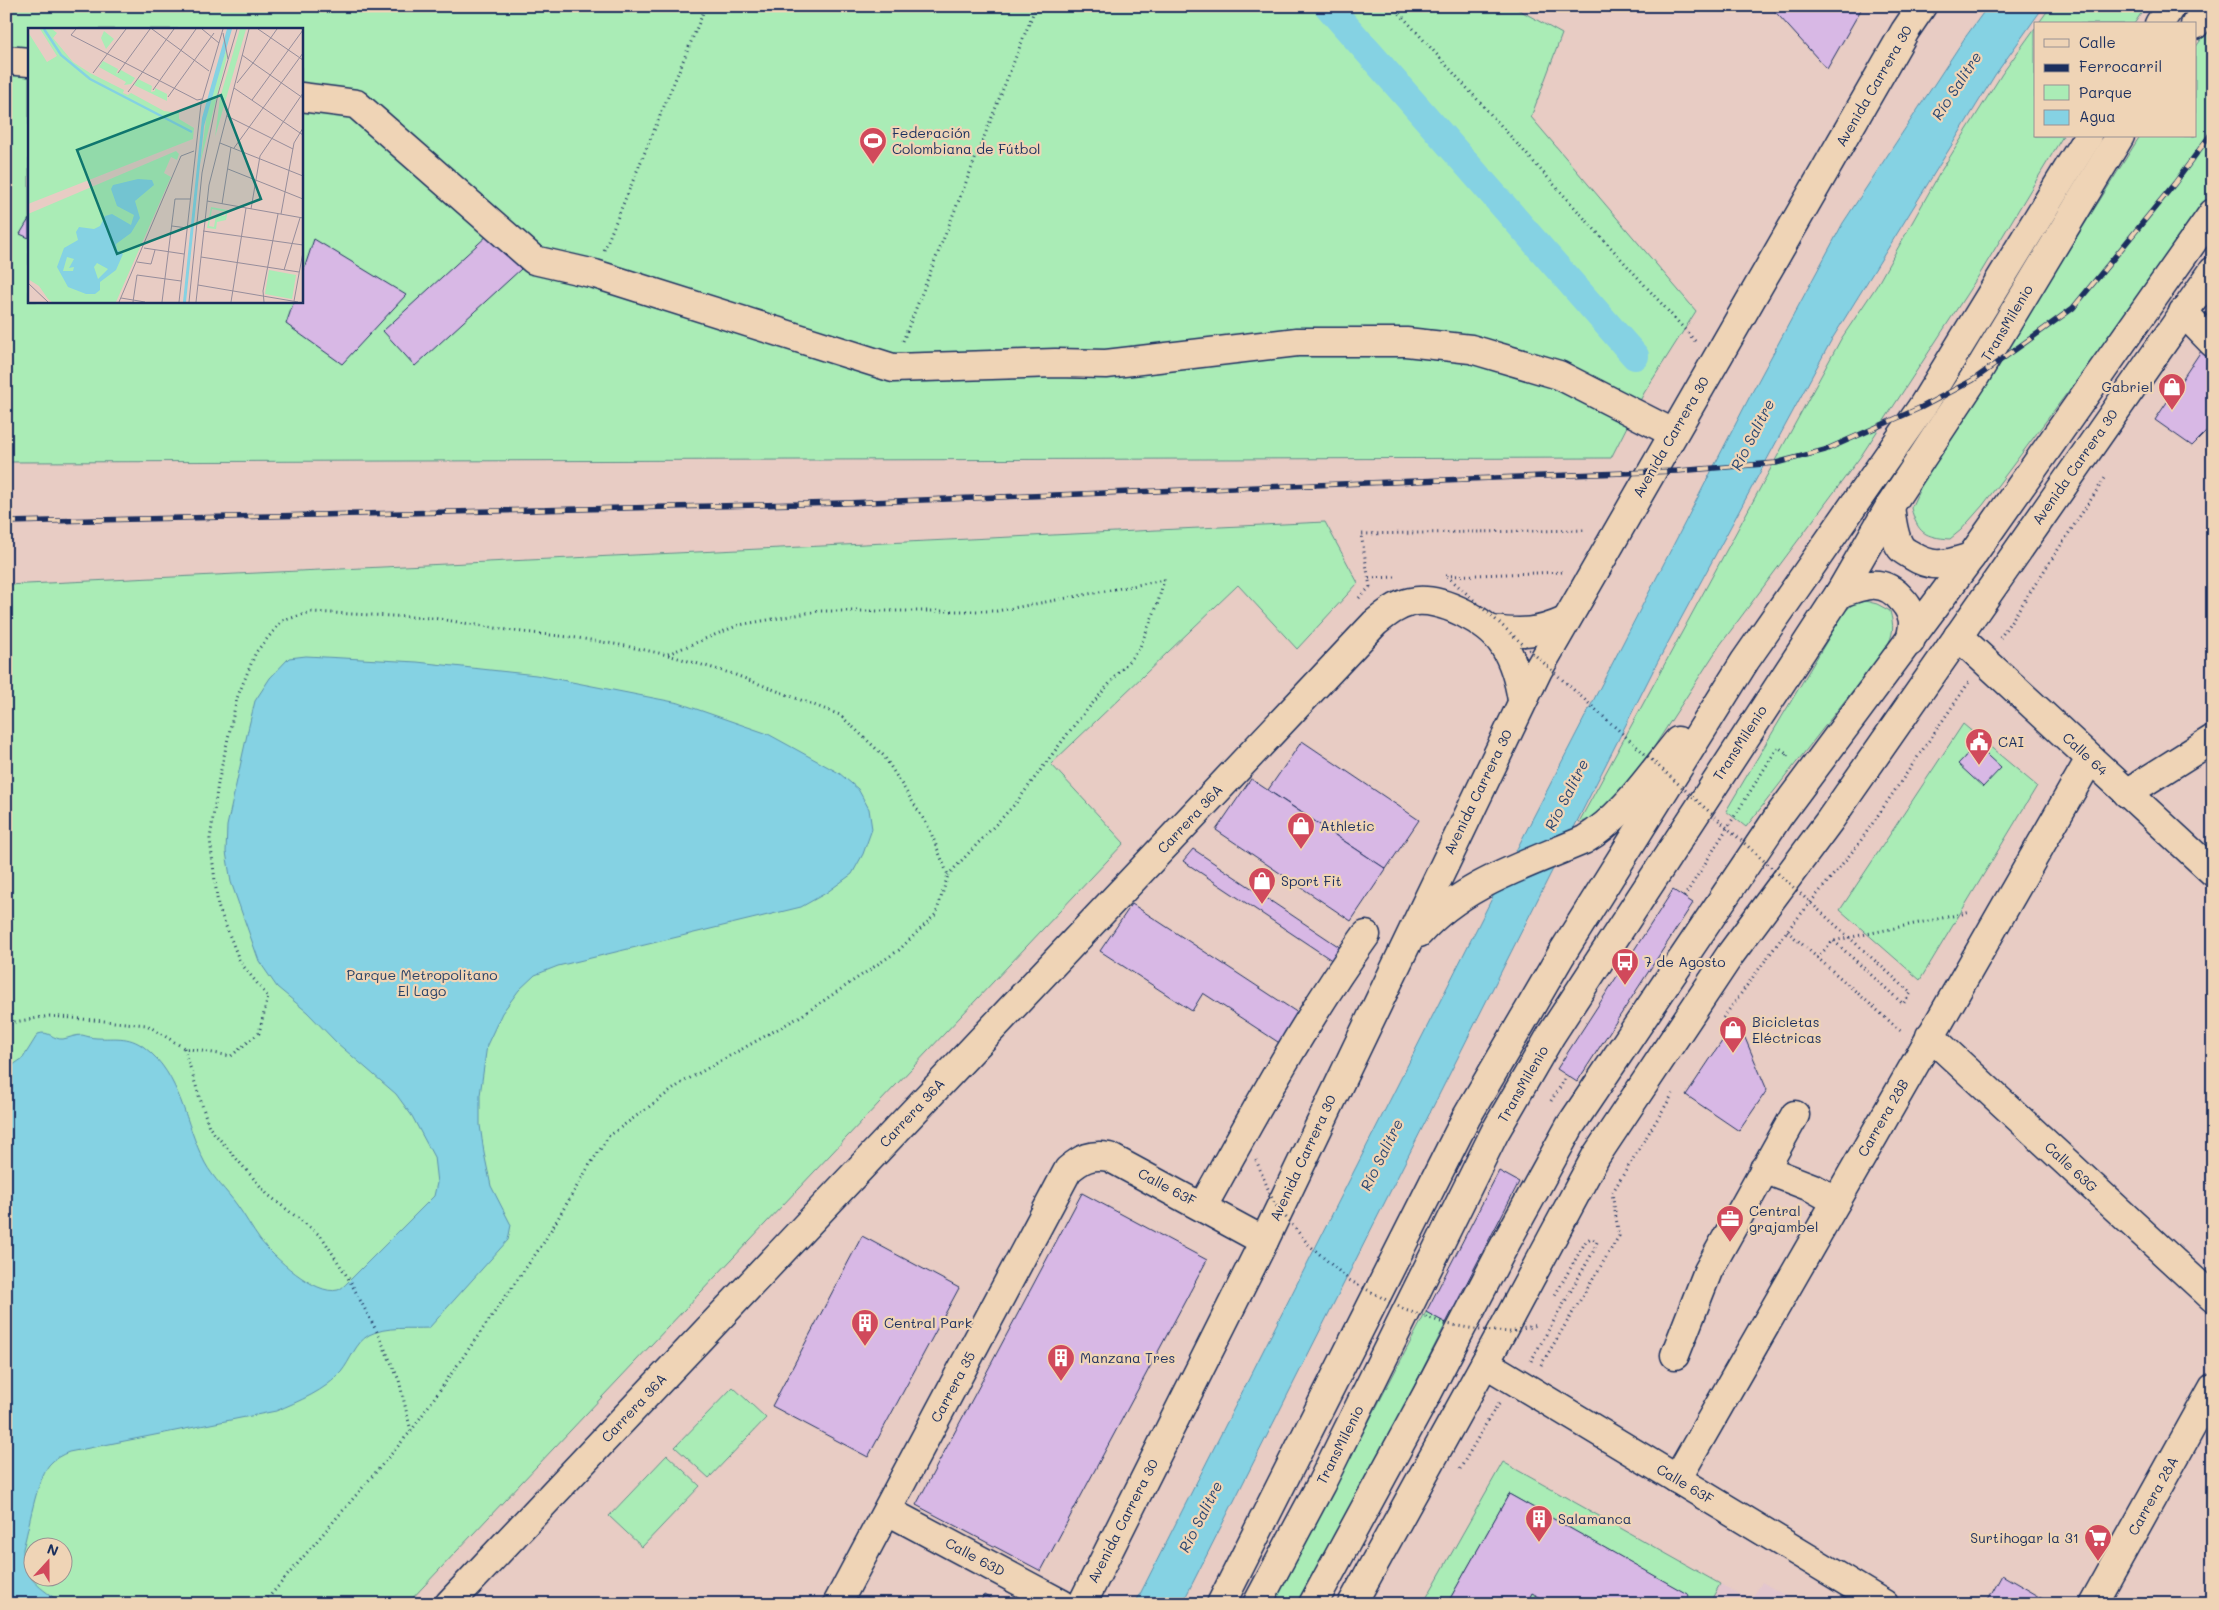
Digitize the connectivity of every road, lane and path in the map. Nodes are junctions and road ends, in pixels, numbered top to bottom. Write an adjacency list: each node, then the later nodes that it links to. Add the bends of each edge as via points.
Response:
1 (706, 6): 16 (path)
2 (1036, 6): 20 (path)
3 (1393, 6): 19 (path)
4 (1922, 6): 21 (main road, Avenida Carrera 30, via 1905,30)
5 (2171, 6): 7 (main road)
6 (2209, 6): 8 (main road)
7 (2161, 22)
8 (2196, 24)
9 (6, 60): 10 (main road)
10 (28, 62)
11 (302, 97): 16 (main road, via 356,104 534,260)
12 (2087, 138): 37 (main road, via 1922,407)
13 (2119, 138): 23 (main road, TransMilenio, via 1973,380)
14 (2213, 213): 25 (main road)
15 (2213, 271): 17 (main road, Avenida Carrera 30)
16 (595, 274): 20 (main road)
17 (2183, 312): 18 (main road); 33 (main road, Avenida Carrera 30)
18 (2213, 343)
19 (1701, 348)
20 (893, 368): 21 (main road, via 1106,364 1297,342 1406,342 1471,349 1558,375)
21 (1673, 433): 30 (main road, Avenida Carrera 30)
22 (2107, 475): 36 (path)
23 (1890, 506): 25 (main road, via 1902,550 1929,565 1944,565); 29 (main road, TransMilenio)
24 (1592, 530): 28 (path, via 1361,534)
25 (1971, 557): 34 (main road)
26 (1568, 572): 44 (path, bridge, via 1447,576)
27 (1398, 577): 28 (path)
28 (1368, 578): 31 (path)
29 (1839, 594): 34 (main road, via 1858,586 1879,584 1893,589 1906,603 1913,620); 85 (main road, TransMilenio, via 1551,1035 1495,1132)
30 (1565, 621): 32 (main road, via 1545,630 1519,634); 38 (main road, Avenida Carrera 30)
31 (1375, 623): 32 (main road, Carrera 36A, via 1392,609 1412,601 1430,601 1450,606); 80 (main road, Carrera 36A)
32 (1492, 630): 38 (main road, via 1504,645 1513,665)
33 (1958, 636): 36 (main road, Calle 64); 49 (main road, Avenida Carrera 30)
34 (1910, 642): 86 (main road, via 1778,817 1570,1126)
35 (668, 654): 46 (path, via 733,674 840,715 884,756 929,828); 46 (path, via 739,625 819,611 996,611 1164,580 1139,649 1075,724 1016,803); 58 (path, via 433,618 311,612 282,621 256,652 236,698 210,839 218,906 240,962 268,998 259,1033 231,1056)
36 (1985, 660): 40 (main road, Calle 64); 50 (path, via 1857,846)
37 (1745, 661): 53 (main road, via 1602,830 1471,889 1447,904); 84 (main road, via 1561,955 1466,1118)
38 (1522, 700): 53 (main road, Avenida Carrera 30)
39 (2213, 738): 42 (main road)
40 (2090, 759): 42 (main road, Calle 64); 48 (main road, Carrera 28B)
41 (1783, 762): 47 (path, via 1788,754 1778,747)
42 (2127, 793): 45 (main road, Calle 64)
43 (1740, 826): 44 (path)
44 (1735, 834): 52 (path, bridge, via 1911,993 1903,1004)
45 (2213, 872)
46 (948, 875): 75 (path, via 936,914 899,950 801,1016 682,1082 610,1136 544,1242)
47 (1684, 897)
48 (2006, 904): 52 (path); 57 (main road, Carrera 28B)
49 (1763, 911): 50 (path); 72 (main road, Avenida Carrera 30, via 1682,1025 1596,1156)
50 (1788, 931): 54 (path); 55 (path)
51 (1366, 935): 65 (main road, via 1331,984)
52 (1833, 941): 54 (path)
53 (1401, 953): 66 (main road, Avenida Carrera 30)
54 (1817, 958): 57 (path)
55 (1718, 1026)
56 (6, 1027): 58 (path, via 14,1022 50,1016 147,1025)
57 (1926, 1043): 64 (main road, Carrera 28B); 67 (main road, Calle 63G)
58 (184, 1048): 75 (path, via 209,1127 267,1194 322,1236 350,1281 399,1380)
59 (1674, 1092): 73 (path, via 1612,1193 1619,1236 1542,1364)
60 (1795, 1115): 62 (main road)
61 (1256, 1160): 69 (path, bridge, via 1274,1203 1308,1244 1349,1280 1404,1310 1447,1324 1511,1332 1537,1325)
62 (1764, 1169): 64 (main road, via 1813,1188); 71 (main road, via 1708,1271)
63 (1068, 1170): 65 (main road, Calle 63F, via 1083,1158 1110,1157); 78 (main road, Carrera 35)
64 (1836, 1201): 77 (main road, Carrera 28B)
65 (1203, 1206): 66 (main road, Calle 63F)
66 (1264, 1241): 83 (main road, Avenida Carrera 30)
67 (2213, 1298)
68 (1552, 1300): 70 (path, via 1586,1241 1591,1238 1596,1242 1593,1252)
69 (1542, 1317)
70 (1542, 1340)
71 (1674, 1354)
72 (1485, 1364): 73 (main road, Calle 63F); 87 (main road, Avenida Carrera 30)
73 (1518, 1383): 76 (path, via 1494,1410); 77 (main road, Calle 63F)
74 (2213, 1388): 89 (main road, Carrera 28A)
75 (411, 1431): 79 (path)
76 (1456, 1477)
77 (1677, 1479): 88 (main road, Calle 63F)
78 (888, 1511): 81 (main road, Carrera 35); 82 (main road, Calle 63D)
79 (264, 1604)
80 (449, 1604)
81 (837, 1604)
82 (1062, 1604)
83 (1082, 1604)
84 (1221, 1604)
85 (1257, 1604)
86 (1313, 1604)
87 (1352, 1604)
88 (1884, 1604)
89 (2093, 1604)

